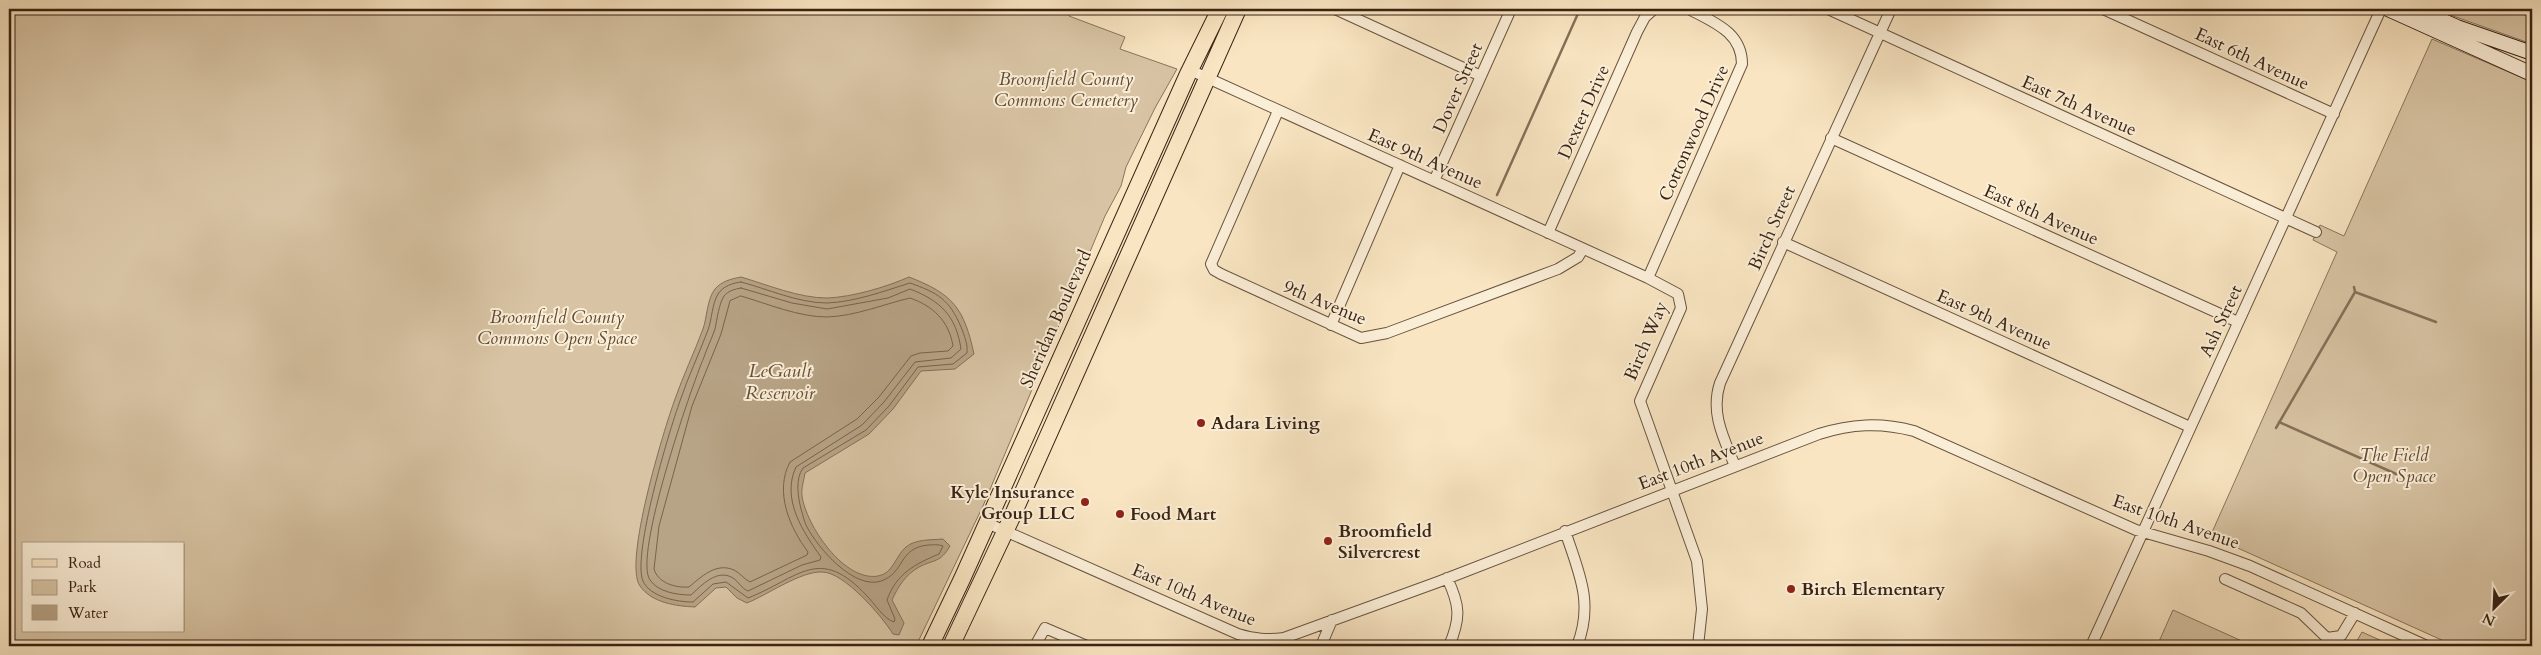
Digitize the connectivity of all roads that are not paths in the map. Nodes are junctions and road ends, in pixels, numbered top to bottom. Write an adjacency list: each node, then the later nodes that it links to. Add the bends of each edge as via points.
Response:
1 (1220, 9): 15 (main road, Sheridan Boulevard)
2 (1238, 9): 18 (main road)
3 (1335, 9): 17 (street)
4 (1511, 9): 17 (street, Dover Street)
5 (1654, 9): 26 (street, Dexter Drive, via 1637,32)
6 (1689, 9): 29 (street, Cottonwood Drive, via 1731,33 1739,45 1742,64)
7 (1891, 9): 13 (street, Birch Street)
8 (2103, 9): 20 (street, East 6th Avenue)
9 (2381, 9): 20 (street, Ash Street)
10 (2388, 9): 16 (main road)
11 (2416, 9): 14 (main road)
12 (1828, 10): 13 (street, East 7th Avenue)
13 (1880, 34): 21 (street, Birch Street); 24 (street, East 7th Avenue)
14 (2532, 53)
15 (1190, 70): 18 (street, East 9th Avenue); 35 (main road, Sheridan Boulevard)
16 (2532, 74)
17 (1481, 76): 23 (street, Dover Street)
18 (1208, 78): 19 (street, East 9th Avenue); 36 (main road)
19 (1278, 110): 22 (street, East 9th Avenue); 31 (street, 9th Avenue, via 1211,264 1221,274)
20 (2334, 114): 24 (street, Ash Street)
21 (1831, 138): 27 (street, Birch Street); 30 (street, East 8th Avenue)
22 (1400, 165): 23 (street, East 9th Avenue); 31 (street)
23 (1434, 181): 26 (street, East 9th Avenue)
24 (2287, 218): 25 (street, East 7th Avenue); 30 (street, Ash Street)
25 (2316, 232)
26 (1548, 233): 28 (street, East 9th Avenue)
27 (1783, 242): 32 (street, East 9th Avenue); 33 (street, Birch Street, via 1717,392 1717,416)
28 (1583, 249): 29 (street, East 9th Avenue); 31 (street, 9th Avenue, via 1578,257 1558,269 1387,334 1361,338)
29 (1648, 278): 34 (street, Birch Way, via 1674,291 1681,306 1640,401)
30 (2238, 322): 32 (street, Ash Street)
31 (1331, 325)
32 (2190, 426): 38 (street, Ash Street)
33 (1735, 466): 34 (street, East 10th Avenue); 38 (street, East 10th Avenue, via 1834,429 1863,424 1895,426 1939,441)
34 (1672, 490): 37 (street, East 10th Avenue); 50 (street, via 1698,569 1702,609)
35 (987, 523): 36 (street, East 10th Avenue); 43 (main road, Sheridan Boulevard)
36 (1005, 531): 42 (street, East 10th Avenue, via 1254,639 1284,638); 44 (main road)
37 (1564, 531): 39 (street, East 10th Avenue); 49 (street, via 1585,594 1585,617)
38 (2143, 532): 41 (street, East 10th Avenue, via 2228,557); 51 (street, Ash Street)
39 (1447, 578): 42 (street, East 10th Avenue); 48 (street, via 1455,594 1458,614 1458,624)
40 (2225, 579): 41 (street, via 2301,613 2327,638 2341,636)
41 (2355, 613): 52 (street, East 10th Avenue)
42 (1332, 620): 47 (street)
43 (930, 646)
44 (952, 646)
45 (1036, 646): 46 (street, via 1045,628)
46 (1087, 646)
47 (1320, 646)
48 (1449, 646)
49 (1577, 646)
50 (1698, 646)
51 (2091, 646)
52 (2427, 646)

